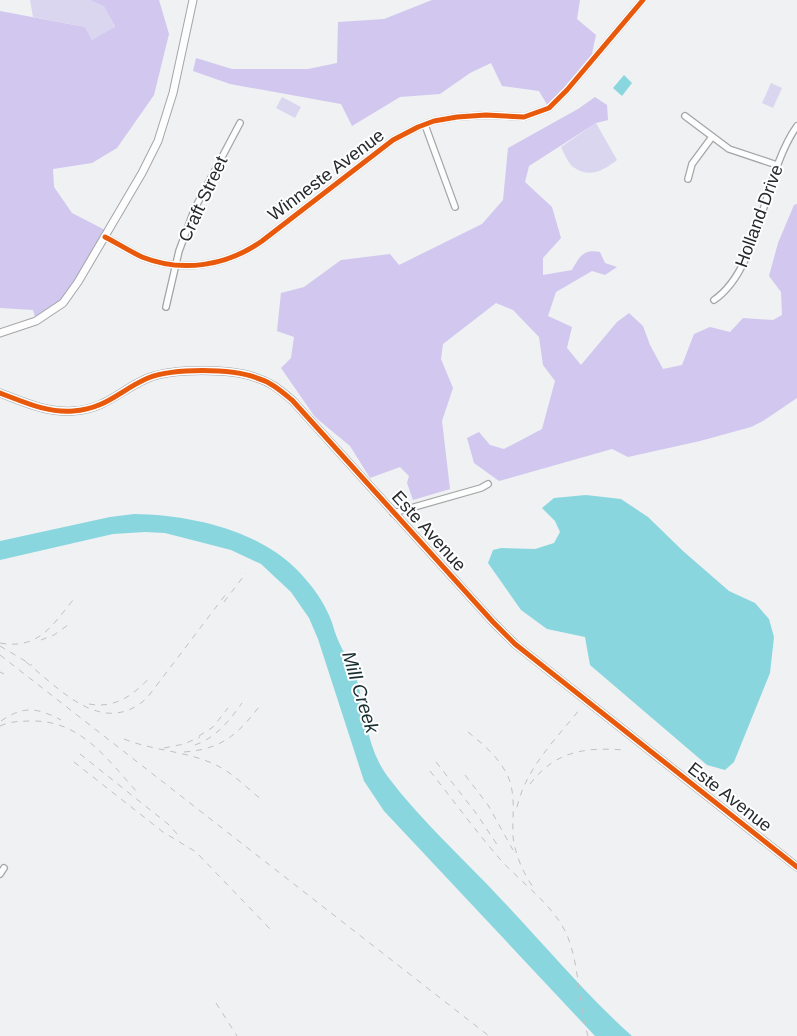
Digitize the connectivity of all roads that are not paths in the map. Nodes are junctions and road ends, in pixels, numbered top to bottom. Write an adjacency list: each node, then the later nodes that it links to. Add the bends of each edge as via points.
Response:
1 (193, 0): 11 (street, via 173,93 158,140)
2 (643, 0): 5 (street, Winneste Avenue, via 568,90 549,108 524,117 472,116)
3 (686, 116): 7 (street)
4 (240, 123): 12 (street, Craft Street, via 195,208)
5 (425, 124): 10 (street); 12 (street, Winneste Avenue, via 393,140 253,248 216,262)
6 (797, 126): 8 (street, Holland Drive)
7 (712, 137): 8 (street, via 729,149); 9 (street, via 692,164)
8 (777, 165): 13 (street, Holland Drive, via 744,264 722,295)
9 (688, 179)
10 (454, 206)
11 (104, 236): 12 (street, Winneste Avenue, via 141,256); 15 (street, via 63,303 36,321)
12 (176, 265): 14 (street, Craft Street)
13 (714, 300)
14 (166, 307)
15 (0, 334)
16 (0, 393): 18 (street, Este Avenue, via 50,411 73,411 104,404 139,382 166,373 250,375 269,383 292,400)
17 (488, 484): 18 (street)
18 (393, 513): 19 (street, Este Avenue, via 515,644)
19 (797, 867)
20 (4, 868): 21 (street)
21 (0, 874)

